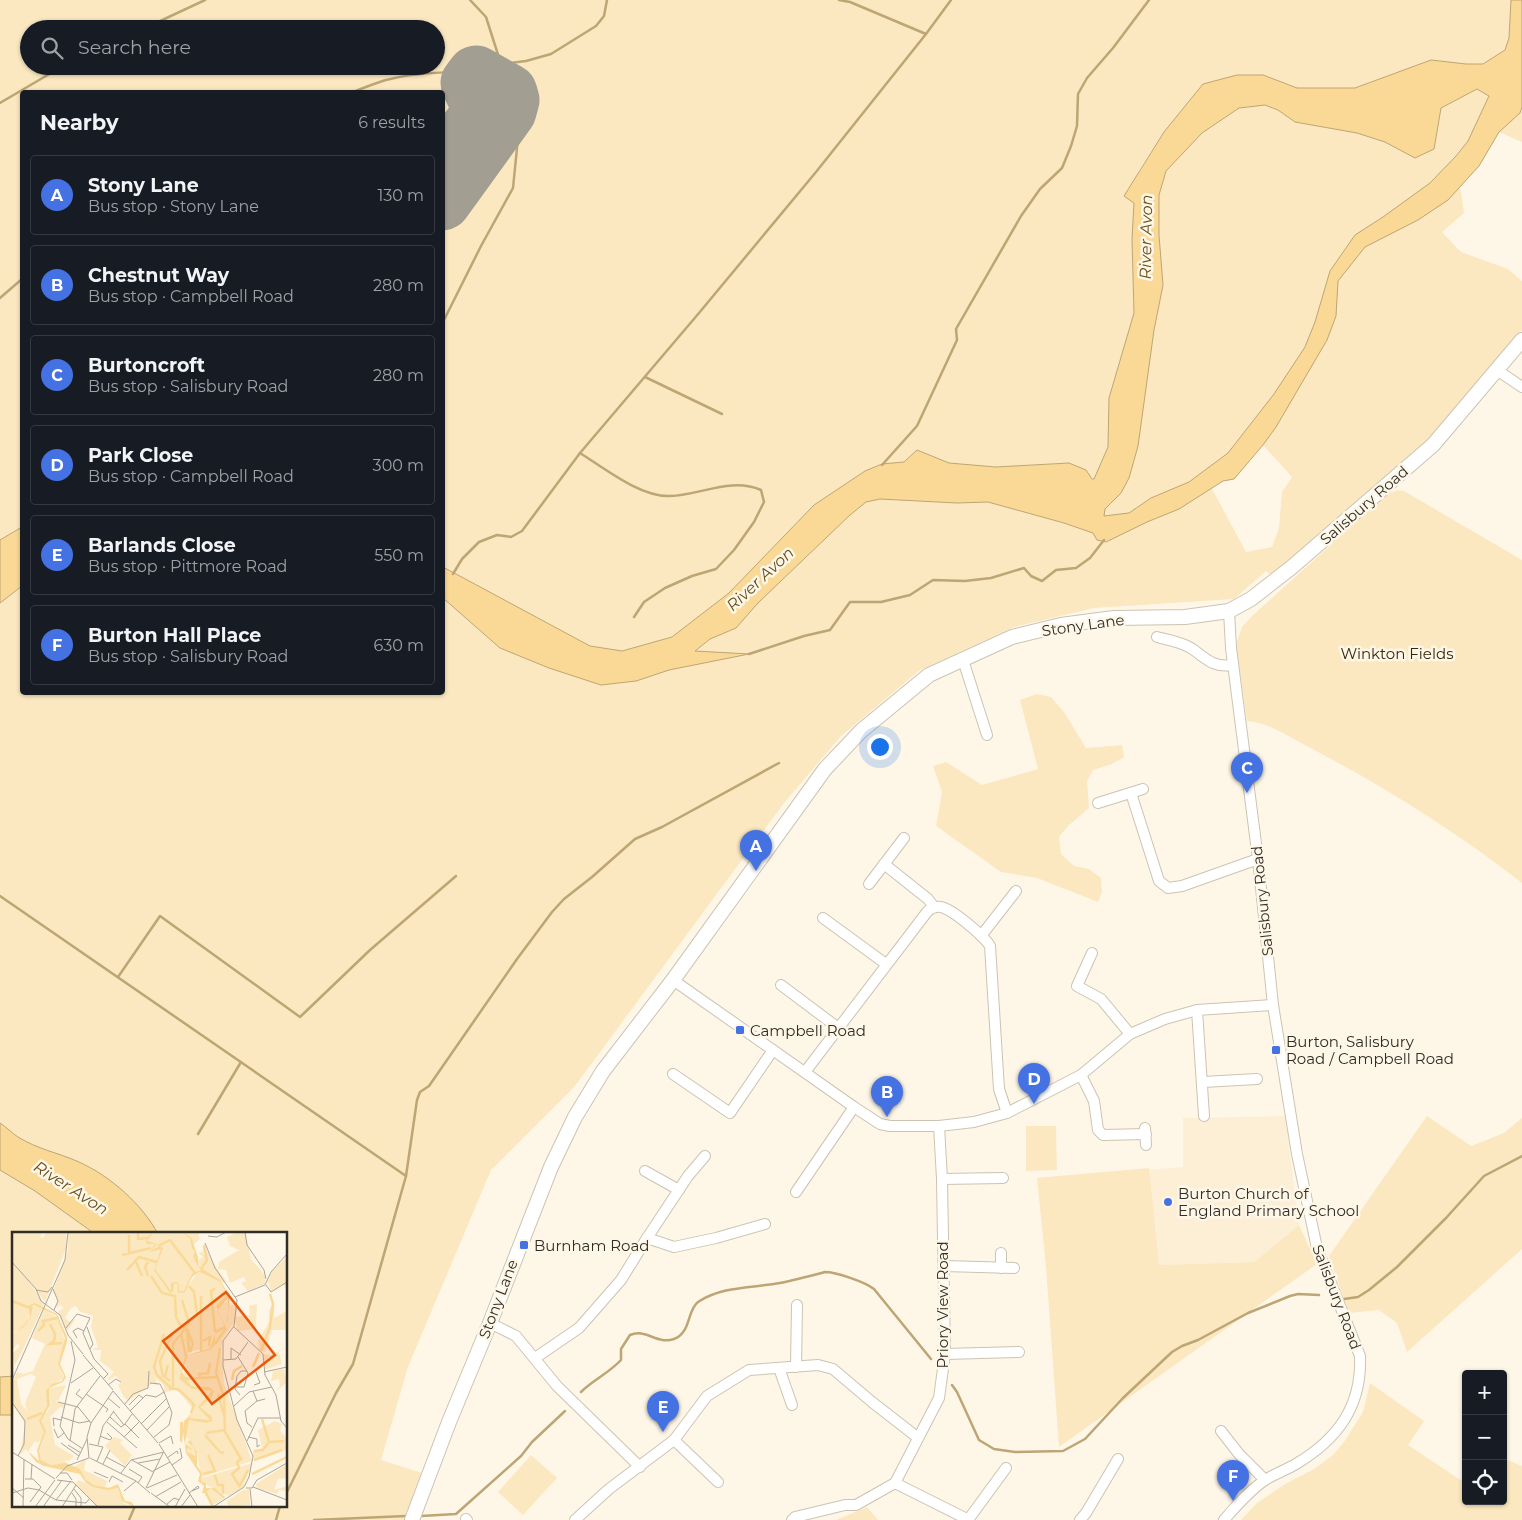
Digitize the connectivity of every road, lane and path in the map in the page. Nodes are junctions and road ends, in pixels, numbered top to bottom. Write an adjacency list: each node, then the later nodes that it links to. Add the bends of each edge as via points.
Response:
1 (1522, 340): 2 (main road, Salisbury Road)
2 (1497, 370): 3 (street); 4 (main road, Salisbury Road, via 1411,465 1269,586)
3 (1522, 387)
4 (1229, 611): 6 (main road, Stony Lane, via 1185,617 1114,618 1061,625 1012,638); 7 (street, Salisbury Road)
5 (1157, 637): 7 (street, via 1190,648 1206,660 1222,666)
6 (963, 660): 8 (street); 22 (main road, Stony Lane, via 929,676 898,700 861,731 825,769)
7 (1233, 665): 13 (street, Salisbury Road)
8 (987, 734)
9 (1143, 789): 10 (street)
10 (1131, 792): 11 (street); 13 (street, via 1160,881 1168,888)
11 (1098, 804)
12 (904, 838): 14 (street)
13 (1258, 859): 24 (street, Salisbury Road)
14 (884, 864): 15 (street); 17 (street, via 928,898)
15 (869, 884)
16 (1016, 892): 19 (street)
17 (934, 907): 19 (street, via 943,907); 21 (street)
18 (823, 918): 21 (street)
19 (981, 936): 35 (street, via 990,946 999,1089)
20 (1092, 953): 27 (street, via 1077,986 1101,999)
21 (886, 964): 26 (street)
22 (673, 980): 28 (street); 52 (main road, Stony Lane, via 603,1071 576,1116 551,1168)
23 (781, 985): 26 (street)
24 (1273, 1005): 25 (street); 65 (street, Salisbury Road, via 1297,1154 1317,1248 1360,1356 1361,1372 1354,1404 1328,1440 1295,1465)
25 (1197, 1010): 27 (street); 33 (street)
26 (837, 1027): 29 (street)
27 (1130, 1034): 31 (street)
28 (773, 1050): 29 (street); 30 (street, via 730,1113)
29 (804, 1072): 34 (street)
30 (673, 1074)
31 (1081, 1075): 35 (street); 38 (street, via 1094,1101 1098,1130 1102,1135 1145,1131)
32 (1257, 1079): 33 (street)
33 (1203, 1082): 36 (street)
34 (854, 1107): 37 (street, via 880,1124); 44 (street)
35 (1006, 1113): 37 (street, via 974,1122)
36 (1204, 1116)
37 (939, 1126): 42 (street, Priory View Road)
38 (1146, 1145)
39 (705, 1156): 43 (street)
40 (645, 1171): 43 (street)
41 (1002, 1178): 42 (street)
42 (942, 1179): 48 (street, Priory View Road)
43 (679, 1190): 46 (street)
44 (796, 1192)
45 (765, 1224): 46 (street, via 674,1247)
46 (647, 1238): 55 (street, via 621,1280 579,1328)
47 (1001, 1252): 49 (street)
48 (944, 1266): 49 (street); 54 (street, Priory View Road)
49 (1001, 1268): 50 (street)
50 (1014, 1268)
51 (797, 1305): 56 (street)
52 (490, 1323): 55 (street, via 516,1336); 68 (main road, Stony Lane)
53 (1019, 1352): 54 (street)
54 (945, 1354): 60 (street, Priory View Road, via 939,1398)
55 (535, 1358): 63 (street, via 557,1386)
56 (796, 1367): 57 (street); 60 (street, via 818,1365 833,1369)
57 (779, 1368): 58 (street); 61 (street, via 749,1370 707,1396)
58 (792, 1405)
59 (1221, 1431): 65 (street)
60 (917, 1437): 67 (street, Priory View Road)
61 (674, 1440): 63 (street); 66 (street)
62 (1118, 1459): 72 (street)
63 (640, 1467): 69 (street, via 608,1489)
64 (1006, 1468): 71 (street)
65 (1265, 1480): 73 (street, Salisbury Road)
66 (718, 1482)
67 (895, 1483): 70 (street, via 856,1505); 71 (street)
68 (412, 1520)
69 (575, 1520)
70 (792, 1520)
71 (969, 1520)
72 (1080, 1520)
73 (1224, 1520)

